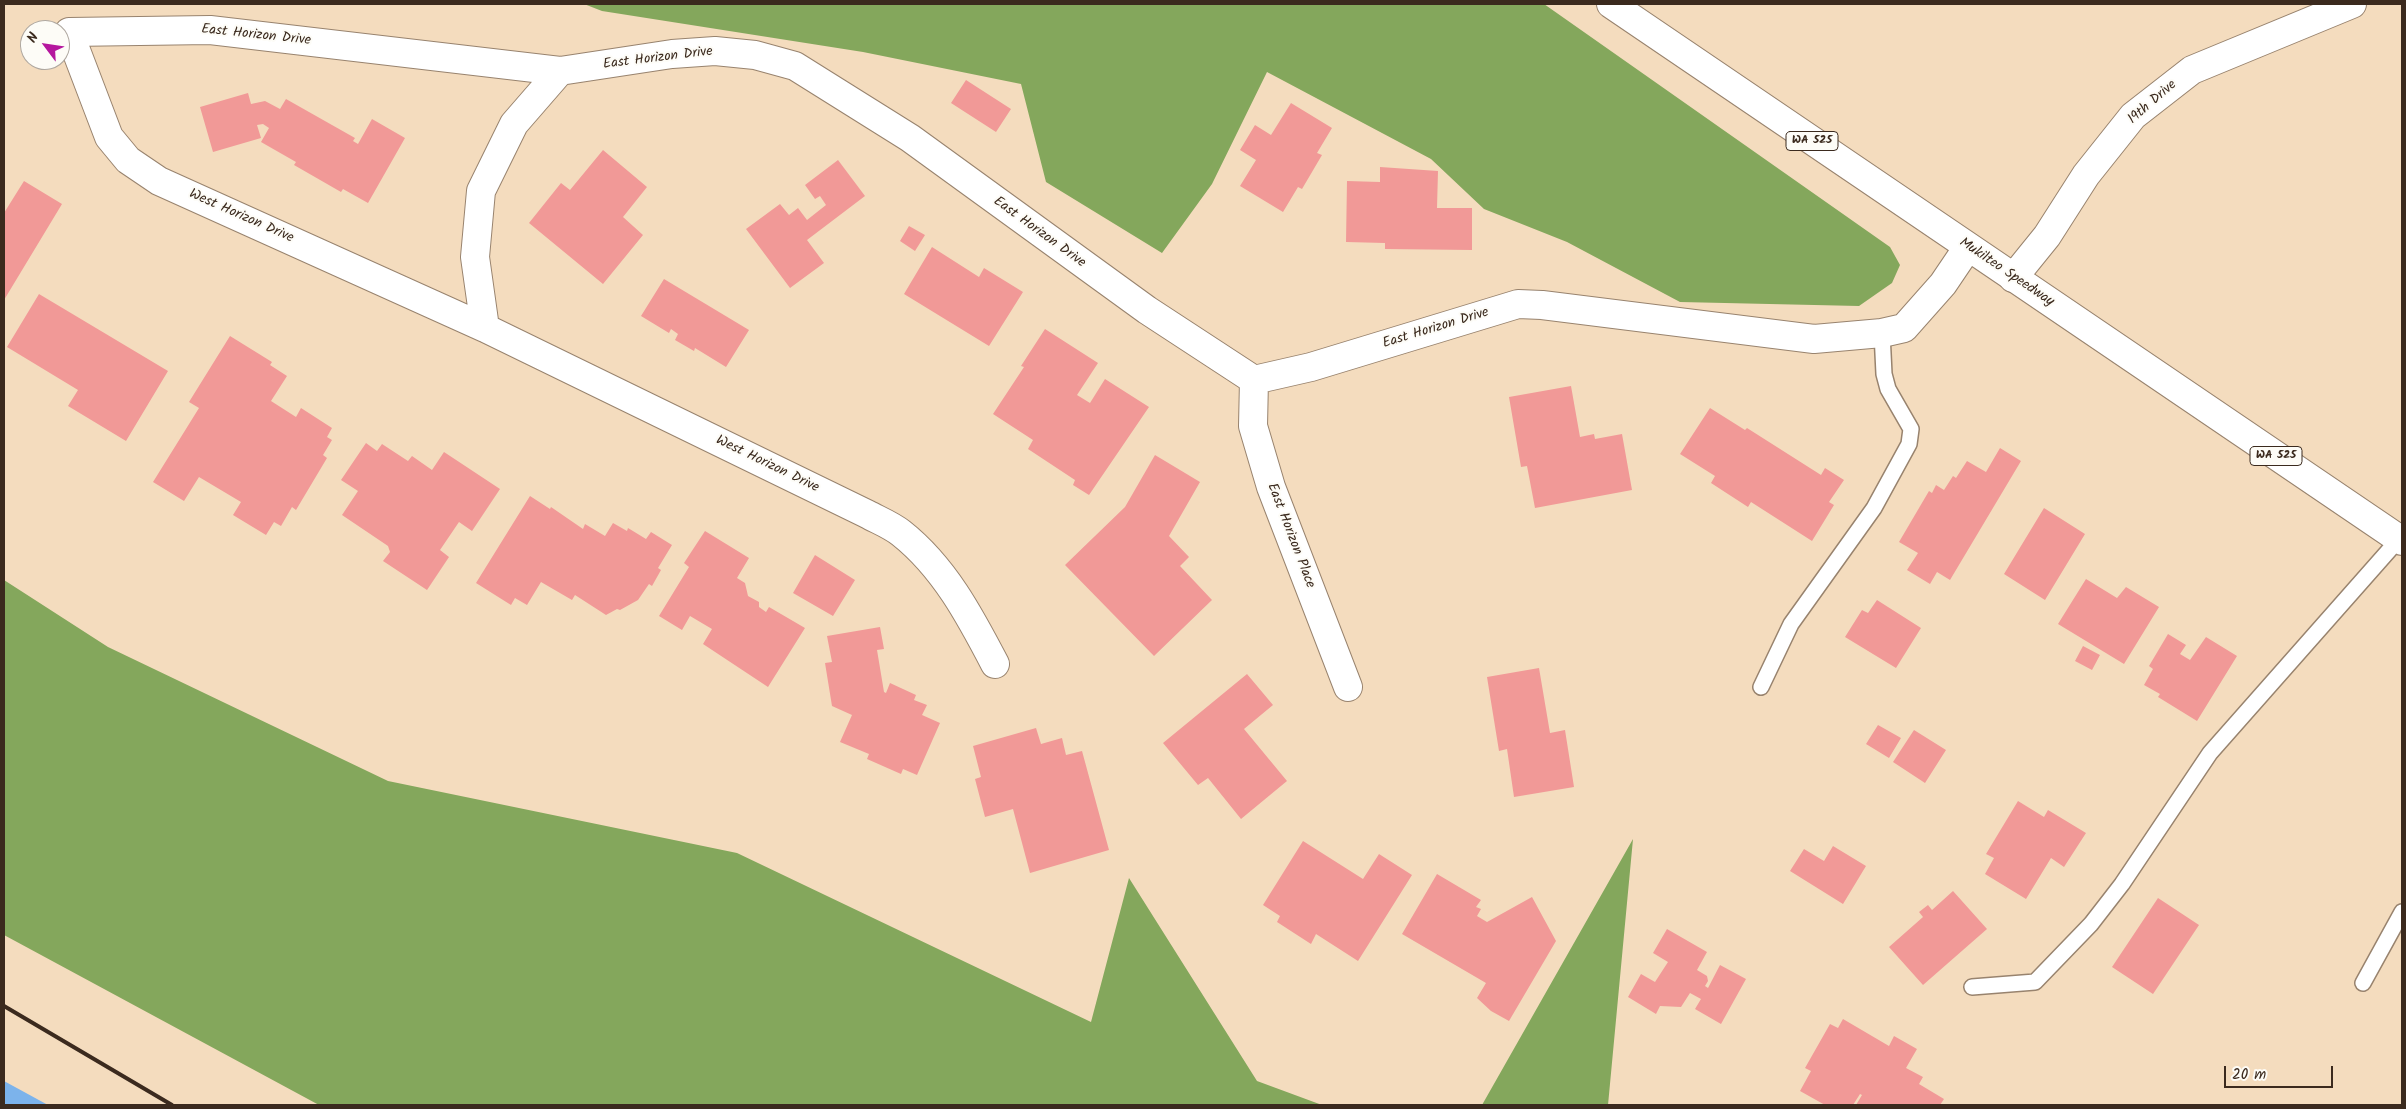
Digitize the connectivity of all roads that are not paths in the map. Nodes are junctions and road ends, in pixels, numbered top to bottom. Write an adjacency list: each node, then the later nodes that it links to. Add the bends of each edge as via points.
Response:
1 (1611, 4): 6 (street, Mukilteo Speedway / WA 525)
2 (2352, 4): 7 (street, 19th Drive, via 2192,70 2133,116 2086,175 2047,236)
3 (70, 32): 5 (street, East Horizon Drive, via 210,30)
4 (70, 35): 8 (street, West Horizon Drive, via 109,137 128,160 159,180)
5 (560, 72): 8 (street, via 514,124 481,191 476,257); 10 (street, East Horizon Drive, via 672,54 715,51 755,55 795,66 910,138 1147,310)
6 (1968, 247): 7 (street, Mukilteo Speedway / WA 525); 9 (street, East Horizon Drive, via 1942,284 1904,328)
7 (2013, 278): 11 (street, Mukilteo Speedway / WA 525)
8 (485, 328): 12 (street, West Horizon Drive, via 858,509 899,532 946,579)
9 (1882, 333): 10 (street, East Horizon Drive, via 1814,338 1518,304 1311,367); 14 (lane, via 1884,374 1888,389 1911,429 1909,444 1874,508 1791,624)
10 (1254, 380): 13 (street, East Horizon Place, via 1253,426 1271,487)
11 (2401, 540): 17 (lane, via 2210,753 2122,884 2091,924 2034,982)
12 (995, 664)
13 (1348, 687)
14 (1761, 687)
15 (2402, 912): 16 (lane)
16 (2363, 984)
17 (1972, 987)

